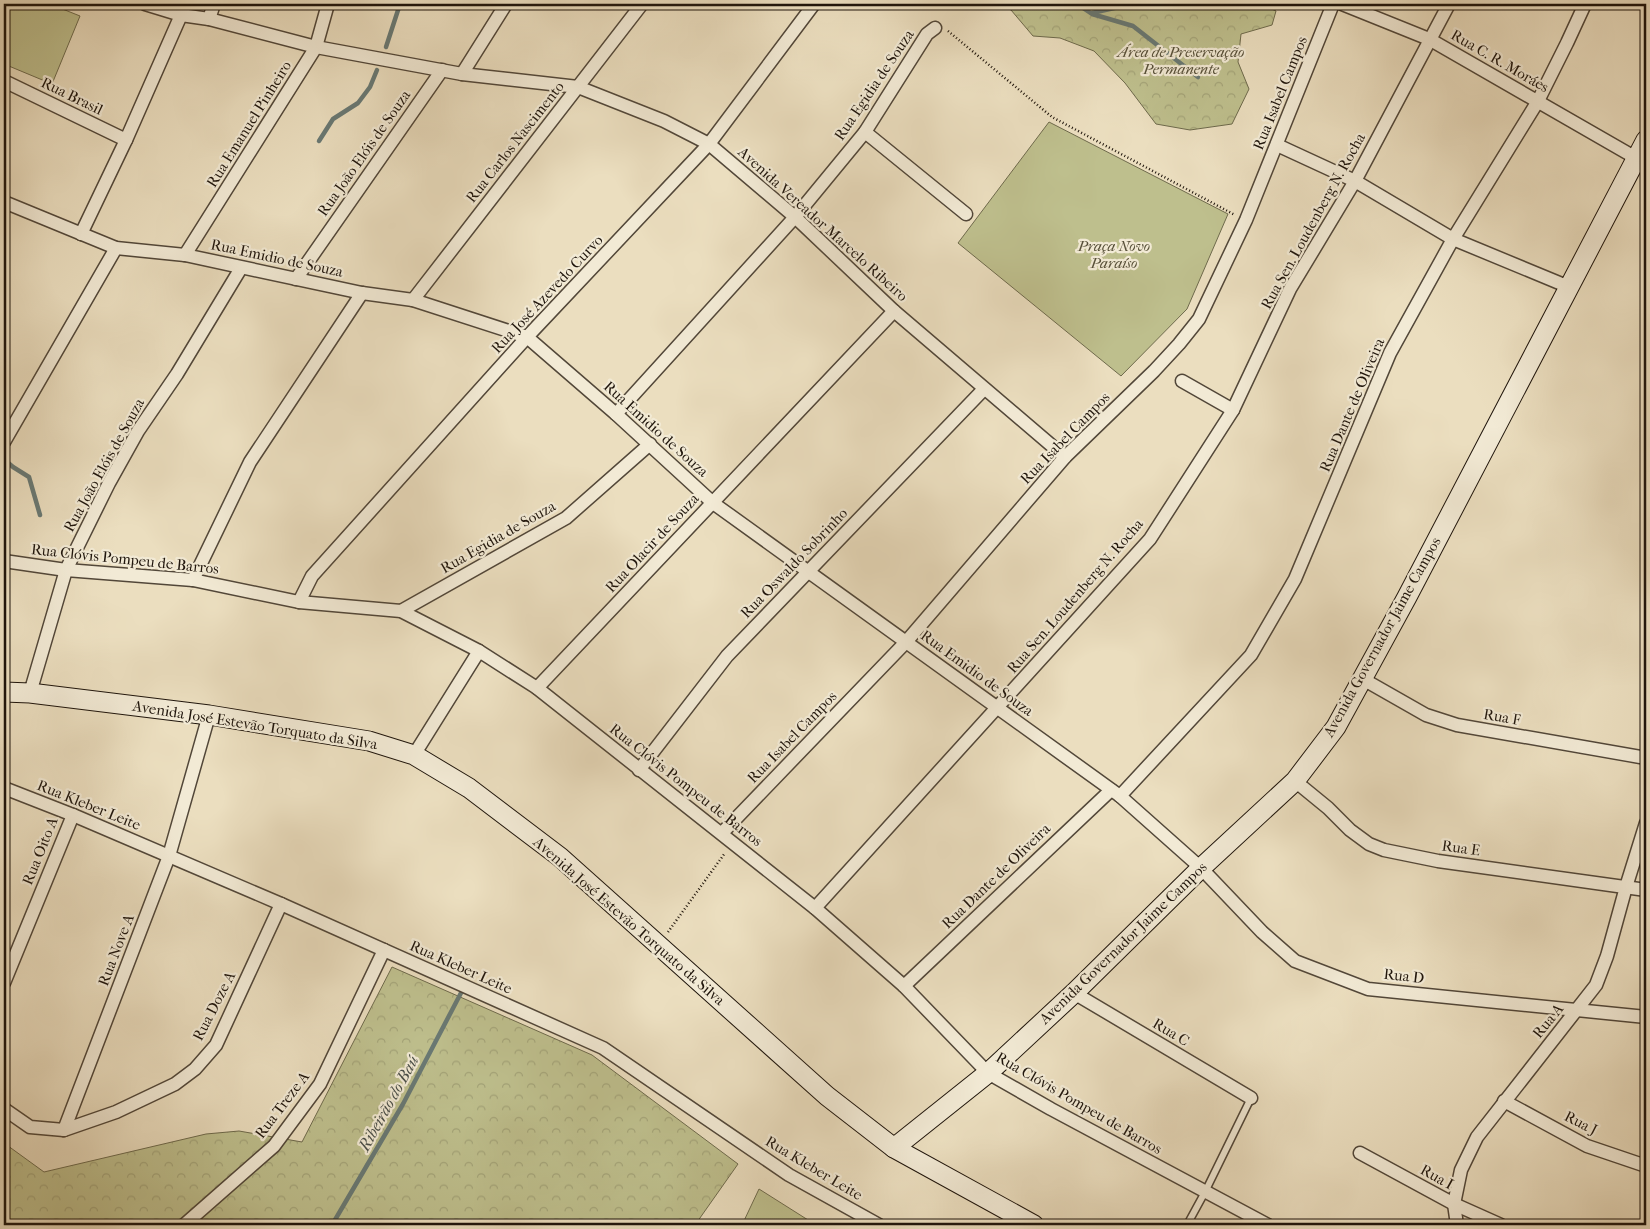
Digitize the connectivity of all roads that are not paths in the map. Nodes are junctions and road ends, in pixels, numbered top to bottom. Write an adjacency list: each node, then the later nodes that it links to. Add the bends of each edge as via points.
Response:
1 (145, 4): 11 (street, Avenida Vereador Marcelo Ribeiro)
2 (214, 4): 12 (street)
3 (328, 4): 15 (street, Rua Emanuel Pinheiro)
4 (506, 4): 17 (street)
5 (642, 4): 19 (street, Rua Carlos Nascimento)
6 (814, 4): 24 (street, Rua José Azevedo Curvo)
7 (1333, 4): 25 (street, Rua Isabel Campos)
8 (1342, 4): 14 (street, Rua C. R. Moráes)
9 (1449, 4): 14 (street, Rua Sen. Loudenberg N. Rocha)
10 (1585, 4): 20 (street, Rua Dante de Oliveira)
11 (181, 15): 12 (street, Avenida Vereador Marcelo Ribeiro); 22 (street)
12 (209, 19): 15 (street, Avenida Vereador Marcelo Ribeiro)
13 (935, 28): 21 (street, Rua Egidia de Souza)
14 (1429, 39): 20 (street, Rua C. R. Moráes); 27 (street, Rua Sen. Loudenberg N. Rocha)
15 (316, 47): 16 (street, Avenida Vereador Marcelo Ribeiro); 34 (street, Rua Emanuel Pinheiro)
16 (442, 70): 17 (street, Avenida Vereador Marcelo Ribeiro); 36 (street, Rua João Elóis de Souza)
17 (462, 74): 19 (street, Avenida Vereador Marcelo Ribeiro)
18 (4, 81): 22 (street, Rua Brasil)
19 (578, 87): 24 (street, Avenida Vereador Marcelo Ribeiro, via 664,121); 39 (street, Rua Carlos Nascimento)
20 (1538, 101): 26 (street, Rua C. R. Moráes); 32 (street, Rua Dante de Oliveira)
21 (865, 132): 29 (street); 30 (street, Rua Egidia de Souza)
22 (126, 140): 31 (street)
23 (1646, 140): 26 (street, Avenida Governador Jaime Campos)
24 (709, 144): 30 (street, Avenida Vereador Marcelo Ribeiro); 41 (street, Rua José Azevedo Curvo)
25 (1277, 145): 27 (street); 48 (street, Rua Isabel Campos, via 1246,220 1198,319 1154,371)
26 (1636, 158): 37 (street, Avenida Governador Jaime Campos)
27 (1356, 181): 32 (street); 44 (street, Rua Sen. Loudenberg N. Rocha, via 1290,289)
28 (4, 202): 31 (street, Rua Emidio de Souza)
29 (966, 214)
30 (795, 217): 40 (street, Avenida Vereador Marcelo Ribeiro); 45 (street, Rua Egidia de Souza)
31 (81, 234): 33 (street, Rua Emidio de Souza)
32 (1453, 239): 37 (street); 69 (street, Rua Dante de Oliveira, via 1390,353 1296,580 1250,655)
33 (116, 248): 34 (street, Rua Emidio de Souza); 46 (street)
34 (185, 255): 35 (street, Rua Emidio de Souza)
35 (241, 268): 36 (street, Rua Emidio de Souza); 51 (street, Rua João Elóis de Souza, via 177,374 138,431)
36 (296, 280): 38 (street, Rua Emidio de Souza)
37 (1568, 287): 58 (street, Avenida Governador Jaime Campos, via 1407,597)
38 (362, 293): 39 (street, Rua Emidio de Souza); 53 (street, via 250,462)
39 (413, 300): 41 (street, Rua Emidio de Souza)
40 (894, 311): 43 (street, Avenida Vereador Marcelo Ribeiro); 49 (street, Rua Olacir de Souza)
41 (527, 337): 45 (street, Rua Emidio de Souza); 54 (street, Rua José Azevedo Curvo, via 312,576)
42 (1182, 381): 44 (street)
43 (984, 389): 48 (street, Avenida Vereador Marcelo Ribeiro); 52 (street, Rua Oswaldo Sobrinho)
44 (1233, 410): 62 (street, Rua Sen. Loudenberg N. Rocha, via 1150,539)
45 (616, 414): 47 (street, Rua Emidio de Souza)
46 (4, 442)
47 (650, 444): 49 (street, Rua Emidio de Souza); 55 (street, Rua Egidia de Souza, via 566,518)
48 (1065, 457): 56 (street, Rua Isabel Campos)
49 (713, 503): 52 (street, Rua Emidio de Souza); 59 (street, Rua Olacir de Souza)
50 (4, 560): 51 (street, Rua Clóvis Pompeu de Barros)
51 (66, 570): 53 (street, Rua Clóvis Pompeu de Barros); 61 (street, Rua João Elóis de Souza)
52 (807, 572): 56 (street, Rua Emidio de Souza); 66 (street, Rua Oswaldo Sobrinho, via 727,656)
53 (193, 580): 54 (street, Rua Clóvis Pompeu de Barros)
54 (299, 602): 55 (street, Rua Clóvis Pompeu de Barros)
55 (401, 611): 57 (street, Rua Clóvis Pompeu de Barros)
56 (906, 642): 62 (street, Rua Emidio de Souza); 72 (street, Rua Isabel Campos)
57 (479, 652): 59 (street, Rua Clóvis Pompeu de Barros); 64 (street)
58 (1361, 678): 65 (street, Rua F, via 1426,715 1457,725); 67 (street, Avenida Governador Jaime Campos, via 1336,727)
59 (537, 688): 66 (street, Rua Clóvis Pompeu de Barros)
60 (4, 692): 61 (street, Avenida José Estevão Torquato da Silva)
61 (30, 693): 63 (street, Avenida José Estevão Torquato da Silva)
62 (998, 708): 69 (street, Rua Emidio de Souza); 78 (street, Rua Sen. Loudenberg N. Rocha)
63 (209, 715): 64 (street, Avenida José Estevão Torquato da Silva, via 369,741); 73 (street, Rua Nove A)
64 (414, 755): 90 (street, Avenida José Estevão Torquato da Silva, via 469,788 560,857 827,1096)
65 (1646, 758)
66 (639, 770): 72 (street, Rua Clóvis Pompeu de Barros)
67 (1295, 780): 74 (street, Avenida Governador Jaime Campos); 75 (street, Rua E, via 1350,830 1384,850)
68 (4, 788): 70 (street, Rua Kleber Leite)
69 (1115, 793): 74 (street, Rua Emidio de Souza); 81 (street, Rua Dante de Oliveira)
70 (73, 815): 73 (street, Rua Kleber Leite); 80 (street, Rua Oito A)
71 (1646, 823): 75 (street, Rua A)
72 (722, 833): 78 (street, Rua Clóvis Pompeu de Barros)
73 (169, 856): 77 (street, Rua Kleber Leite); 89 (street, Rua Nove A)
74 (1201, 868): 82 (street, Avenida Governador Jaime Campos); 83 (street, Rua D, via 1262,932 1295,961 1368,989)
75 (1626, 888): 76 (street, Rua E); 83 (street, Rua A, via 1596,985)
76 (1646, 890)
77 (281, 904): 79 (street, Rua Kleber Leite); 89 (street, Rua Doze A, via 216,1045 195,1069 175,1084 116,1112)
78 (815, 908): 81 (street, Rua Clóvis Pompeu de Barros)
79 (384, 950): 95 (street, Rua Treze A, via 320,1084 274,1146); 96 (street, Rua Kleber Leite, via 603,1048 789,1175)
80 (4, 983)
81 (904, 986): 85 (street, Rua Clóvis Pompeu de Barros)
82 (1074, 993): 85 (street, Avenida Governador Jaime Campos); 86 (street, Rua C)
83 (1577, 1010): 84 (street, Rua D); 87 (street, Rua A)
84 (1646, 1017)
85 (988, 1073): 90 (street, Avenida Governador Jaime Campos); 93 (street, Rua Clóvis Pompeu de Barros)
86 (1251, 1098): 93 (lane)
87 (1504, 1101): 92 (street, Rua J, via 1587,1146); 94 (street, Rua A, via 1477,1137 1462,1170)
88 (4, 1109): 89 (street, via 30,1127)
89 (64, 1130)
90 (894, 1148): 97 (street, Avenida José Estevão Torquato da Silva)
91 (1360, 1153): 94 (street, Rua I)
92 (1646, 1166)
93 (1205, 1192): 98 (lane); 99 (street, Rua Clóvis Pompeu de Barros)
94 (1454, 1204): 100 (street, Rua A); 101 (street, Rua I)
95 (184, 1225)
96 (879, 1225)
97 (1034, 1225)
98 (1187, 1225)
99 (1268, 1225)
100 (1457, 1225)
101 (1501, 1225)

